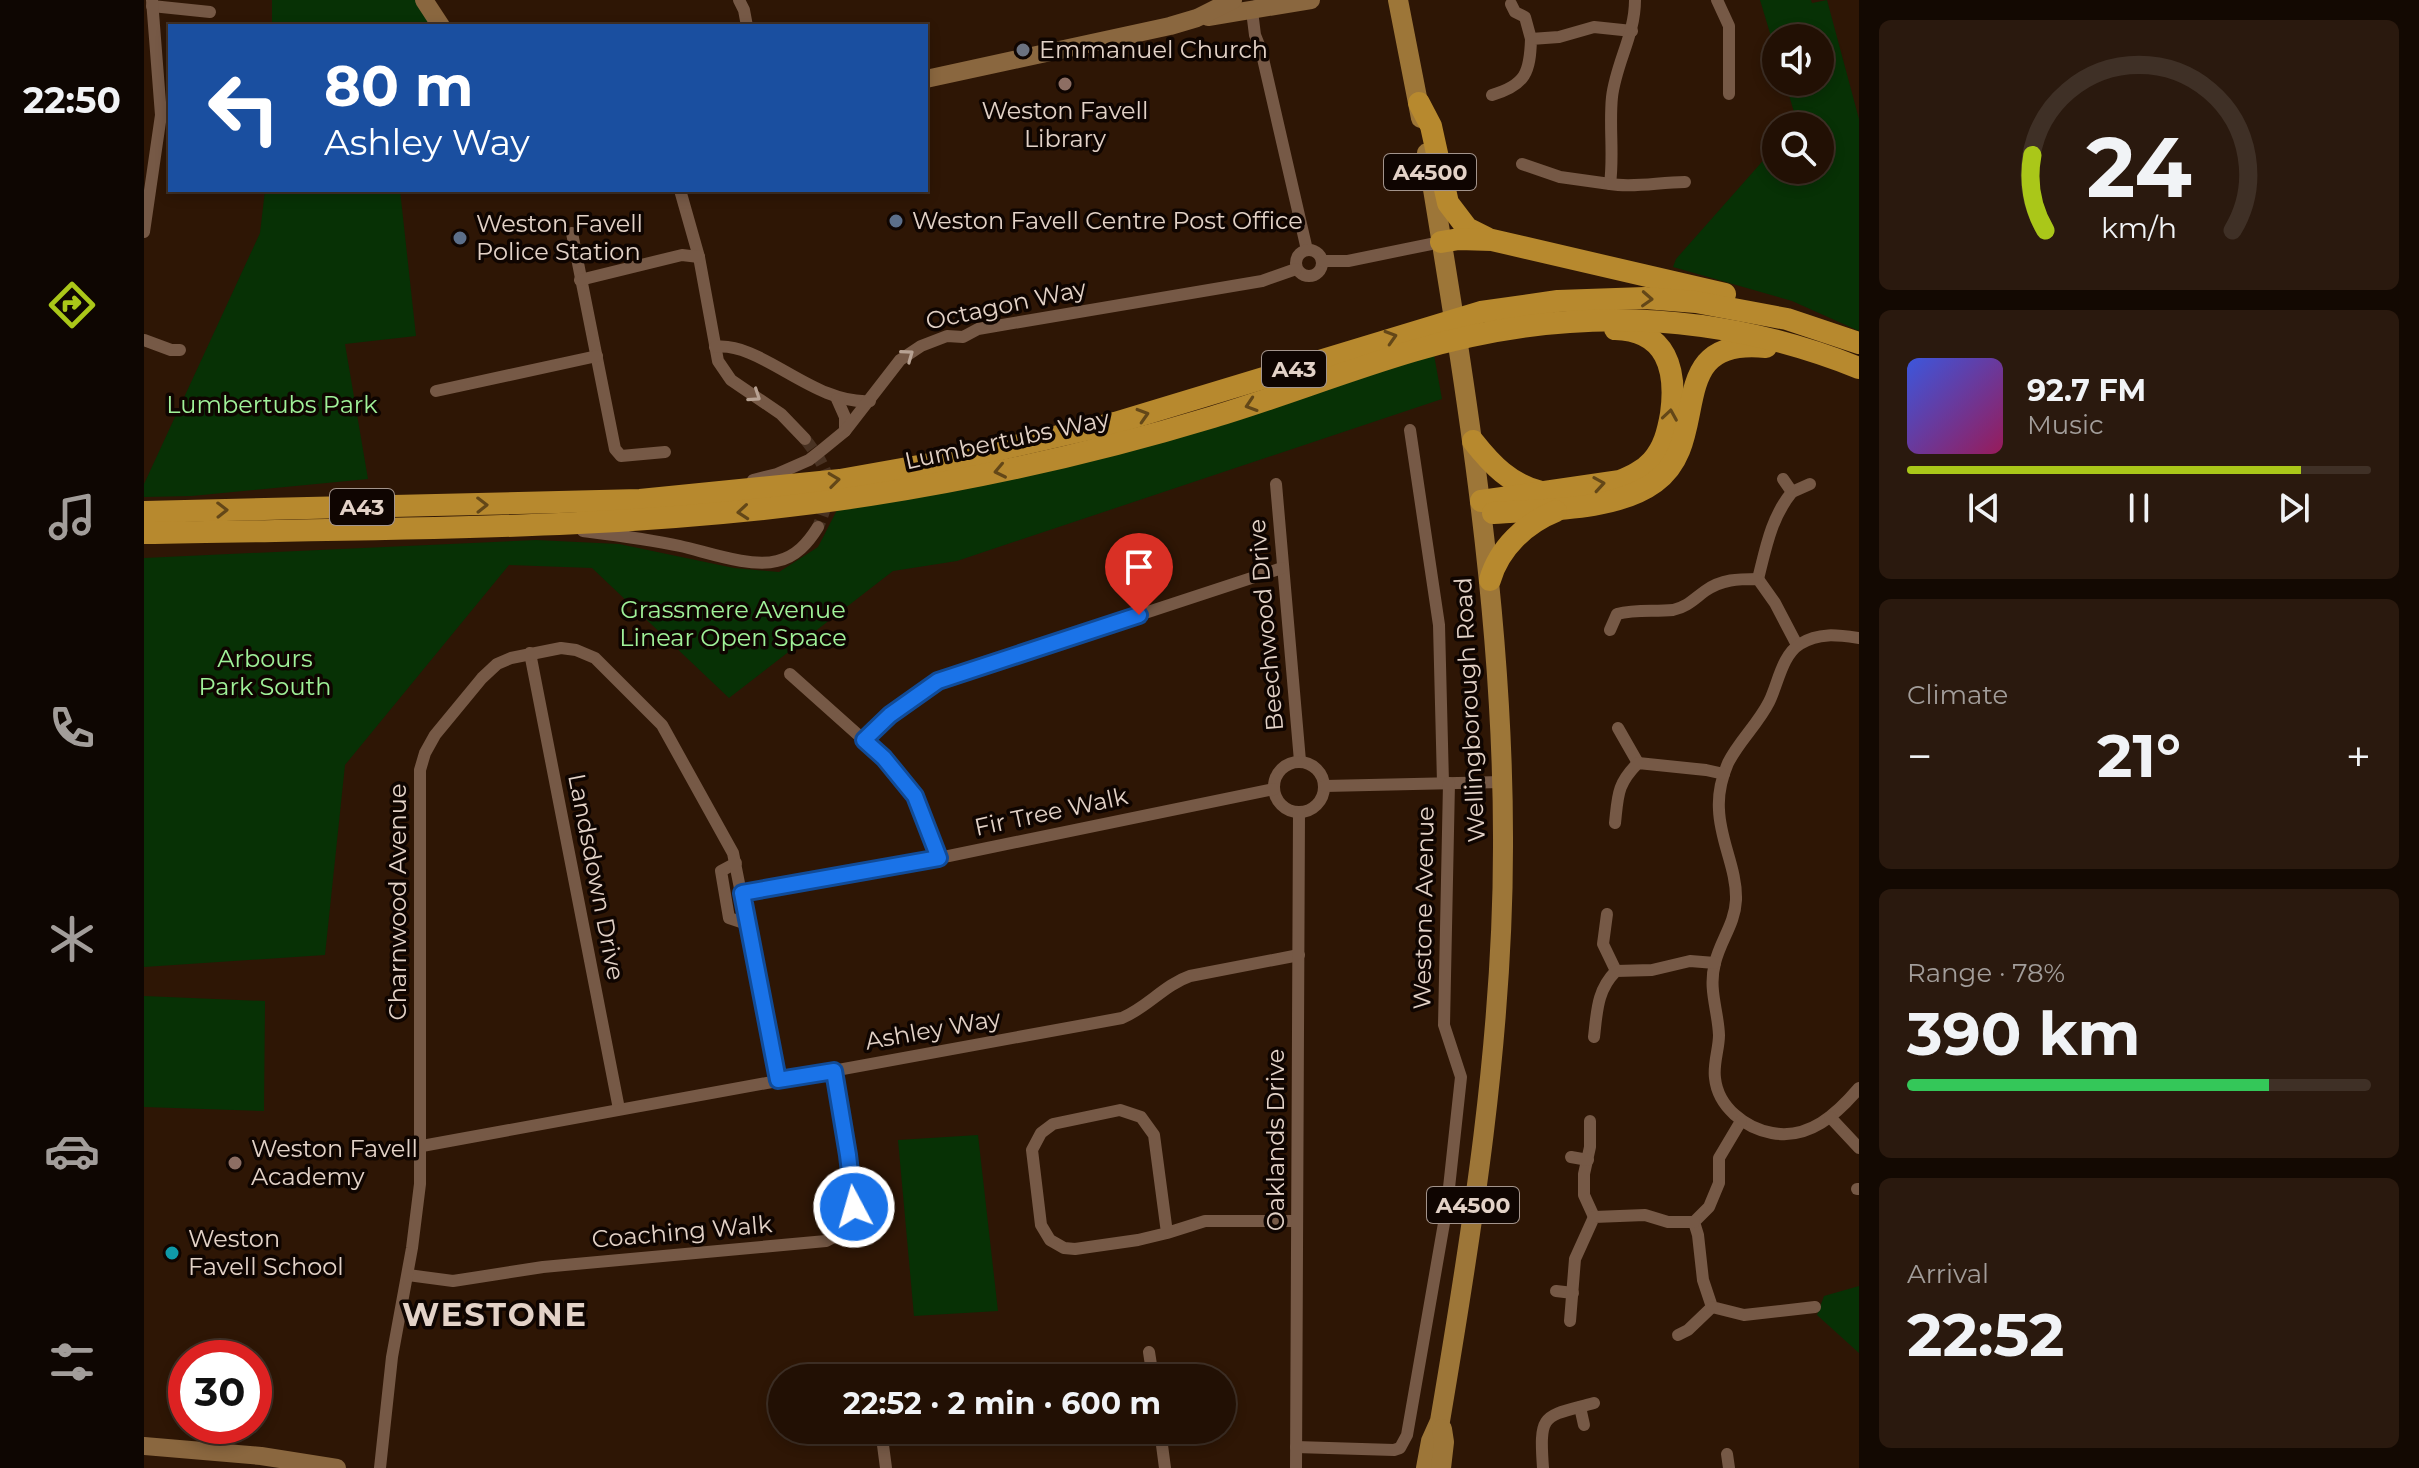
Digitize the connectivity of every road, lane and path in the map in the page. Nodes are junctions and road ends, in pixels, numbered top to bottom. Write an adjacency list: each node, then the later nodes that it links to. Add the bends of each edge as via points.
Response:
1 (424, 0): 13 (street)
2 (739, 0): 14 (street)
3 (1233, 0): 12 (street)
4 (1311, 0): 10 (street)
5 (1398, 0): 22 (main road, Wellingborough Road / A4500)
6 (1525, 0): 16 (street, via 1516,9 1525,17)
7 (1635, 0): 15 (street)
8 (1717, 0): 20 (street, via 1729,26)
9 (152, 3): 11 (street); 18 (street)
10 (1256, 6): 12 (street); 33 (street, via 1255,35)
11 (210, 12)
12 (1197, 18): 19 (street)
13 (440, 24)
14 (747, 24)
15 (1632, 31): 16 (street, via 1594,27); 27 (street, via 1612,97)
16 (1531, 39): 21 (street, via 1526,74 1507,91)
17 (144, 64): 18 (street)
18 (158, 64): 23 (street)
19 (928, 79)
20 (1729, 94)
21 (1492, 95)
22 (1419, 103): 31 (highway, via 1431,126 1448,203 1467,228); 32 (main road, Wellingborough Road / A4500)
23 (165, 139): 25 (street)
24 (1522, 164): 27 (street, via 1560,177)
25 (149, 176): 29 (street)
26 (1685, 182): 27 (street)
27 (1610, 184)
28 (681, 192): 34 (street)
29 (144, 232)
30 (572, 233): 37 (street)
31 (1492, 240): 32 (highway); 39 (highway, via 1726,294)
32 (1441, 242): 35 (street, via 1348,261); 53 (main road, Wellingborough Road / A4500)
33 (1307, 250): 35 (street); 36 (street, via 1297,258)
34 (699, 257): 37 (street, via 682,255); 42 (street)
35 (1322, 261): 36 (street, via 1311,276)
36 (1296, 269): 49 (street, Octagon Way, one-way to 36, via 900,360 947,336 1262,281)
37 (580, 280): 45 (street)
38 (1514, 327): 44 (highway, Lumbertubs Way / A43, via 1648,319 1731,329); 59 (highway, one-way to 38, via 1620,481 1652,461 1669,426 1671,364 1663,350 1637,332); 64 (highway, Lumbertubs Way / A43, one-way to 64, via 1416,350 1141,438 970,477 776,509)
39 (1831, 333): 41 (highway, Lumbertubs Way / A43); 58 (highway, Lumbertubs Way / A43, one-way to 39, via 840,480 1115,423 1394,336 1521,305 1602,298 1696,302)
40 (144, 340): 43 (street)
41 (1859, 343)
42 (715, 347): 48 (street, via 744,352); 52 (street, one-way to 52, via 731,380 781,414)
43 (180, 350)
44 (1825, 355): 46 (highway, Lumbertubs Way / A43); 62 (highway, via 1799,356 1742,344 1725,348 1697,377 1675,461 1657,481 1633,495)
45 (597, 356): 47 (street); 54 (street, via 615,449 621,456)
46 (1859, 368)
47 (436, 391)
48 (837, 399): 49 (street); 51 (street)
49 (870, 401): 51 (street, Octagon Way)
50 (1410, 430): 83 (street, Westone Avenue, via 1439,625)
51 (845, 431): 58 (street, Octagon Way, via 809,460)
52 (805, 439)
53 (1473, 441): 59 (highway, via 1507,477); 61 (main road, Wellingborough Road / A4500)
54 (665, 452)
55 (1783, 479): 60 (street)
56 (1276, 484): 67 (street, Beechwood Drive)
57 (1810, 484): 60 (street)
58 (729, 492): 63 (highway, Lumbertubs Way / A43, one-way to 58, via 538,504)
59 (1541, 492): 61 (highway)
60 (1792, 492): 68 (street, via 1768,534)
61 (1482, 507): 62 (highway); 69 (main road, Wellingborough Road / A4500)
62 (1569, 507): 69 (highway, via 1527,526 1499,558)
63 (144, 512)
64 (540, 525): 65 (street, via 759,563 794,553); 66 (highway, Lumbertubs Way / A43)
65 (818, 527)
66 (144, 533)
67 (1282, 568): 78 (street, via 938,681); 79 (street, Beechwood Drive)
68 (1758, 579): 71 (street, via 1720,582 1673,610); 74 (street)
69 (1490, 580): 82 (main road, Wellingborough Road / A4500)
70 (1605, 605): 71 (street)
71 (1617, 614): 72 (street)
72 (1610, 630)
73 (1859, 638): 74 (street, via 1818,635)
74 (1797, 645): 81 (street)
75 (530, 653): 89 (street, Charnwood Avenue, via 561,648 589,655 652,713); 100 (street, Landsdown Drive); 104 (street, Charnwood Avenue, via 504,660 482,678 429,744 420,770)
76 (790, 674): 78 (street)
77 (1618, 728): 80 (street)
78 (864, 740): 88 (street, via 915,796)
79 (1300, 761): 84 (street, via 1315,767); 85 (street, via 1279,772)
80 (1638, 763): 81 (street); 87 (street, via 1618,789)
81 (1724, 774): 94 (street, via 1719,810 1736,900)
82 (1502, 782): 83 (street); 125 (main road, Wellingborough Road / A4500, via 1501,950 1493,1055)
83 (1446, 783): 84 (street); 130 (street, Westone Avenue, via 1444,1025 1461,1077 1447,1206 1407,1435 1394,1450)
84 (1325, 786): 86 (street, via 1320,803)
85 (1274, 789): 86 (street, via 1283,807); 88 (street, Fir Tree Walk)
86 (1299, 813): 93 (street, Oaklands Drive)
87 (1615, 823)
88 (939, 858): 90 (street, Fir Tree Walk)
89 (736, 863): 90 (street, Charnwood Avenue); 92 (street, Charnwood Avenue, via 721,871 729,918)
90 (742, 893): 92 (street, Charnwood Avenue)
91 (1607, 914): 95 (street, via 1603,944)
92 (747, 924): 98 (street, Charnwood Avenue)
93 (1299, 955): 97 (street, Ashley Way, via 1175,981 1141,1010 1122,1018); 109 (street, Oaklands Drive)
94 (1715, 963): 95 (street, via 1690,961); 103 (street, via 1715,1079)
95 (1616, 971): 96 (street, via 1599,996)
96 (1594, 1037)
97 (834, 1071): 98 (street, Ashley Way); 112 (street, Coaching Walk, via 854,1207 845,1230 826,1241 543,1267 453,1281)
98 (778, 1080): 100 (street, Ashley Way)
99 (1859, 1088): 101 (street)
100 (619, 1109): 104 (street, Ashley Way)
101 (1830, 1117): 103 (street, via 1785,1135); 105 (street)
102 (1590, 1121): 107 (street)
103 (1741, 1121): 110 (street, via 1719,1158 1719,1183 1709,1207)
104 (422, 1146): 112 (street, Charnwood Avenue)
105 (1859, 1148)
106 (1571, 1157): 107 (street)
107 (1588, 1160): 108 (street, via 1584,1195)
108 (1594, 1217): 110 (street, via 1645,1215); 114 (street, via 1575,1259)
109 (1297, 1221): 111 (street, via 1205,1221); 130 (street, Oaklands Drive)
110 (1694, 1222): 115 (street)
111 (1167, 1233): 111 (street, via 1075,1249 1050,1240 1041,1225 1032,1150 1041,1133 1053,1124 1120,1110 1141,1117 1154,1135)
112 (408, 1275): 133 (street, Charnwood Avenue, via 392,1357)
113 (1556, 1291): 114 (street)
114 (1573, 1293): 118 (street)
115 (1712, 1307): 117 (street, via 1744,1315); 120 (street)
116 (1815, 1307): 117 (street)
117 (1791, 1309): 119 (street)
118 (1570, 1321)
119 (1793, 1325)
120 (1678, 1335)
121 (1149, 1352): 122 (street)
122 (1151, 1364)
123 (1594, 1403): 124 (street)
124 (1580, 1407): 126 (street); 139 (street, via 1556,1413 1546,1422 1541,1435)
125 (1440, 1421): 137 (main road, Wellingborough Road / A4500); 138 (main road, Wellingborough Road / A4500)
126 (1584, 1425)
127 (883, 1444): 134 (street)
128 (1162, 1444): 135 (street)
129 (144, 1446): 132 (street)
130 (1296, 1447): 136 (street, Oaklands Drive)
131 (1727, 1454): 140 (street)
132 (337, 1468)
133 (380, 1468)
134 (886, 1468)
135 (1165, 1468)
136 (1296, 1468)
137 (1426, 1468)
138 (1441, 1468)
139 (1543, 1468)
140 (1729, 1468)

